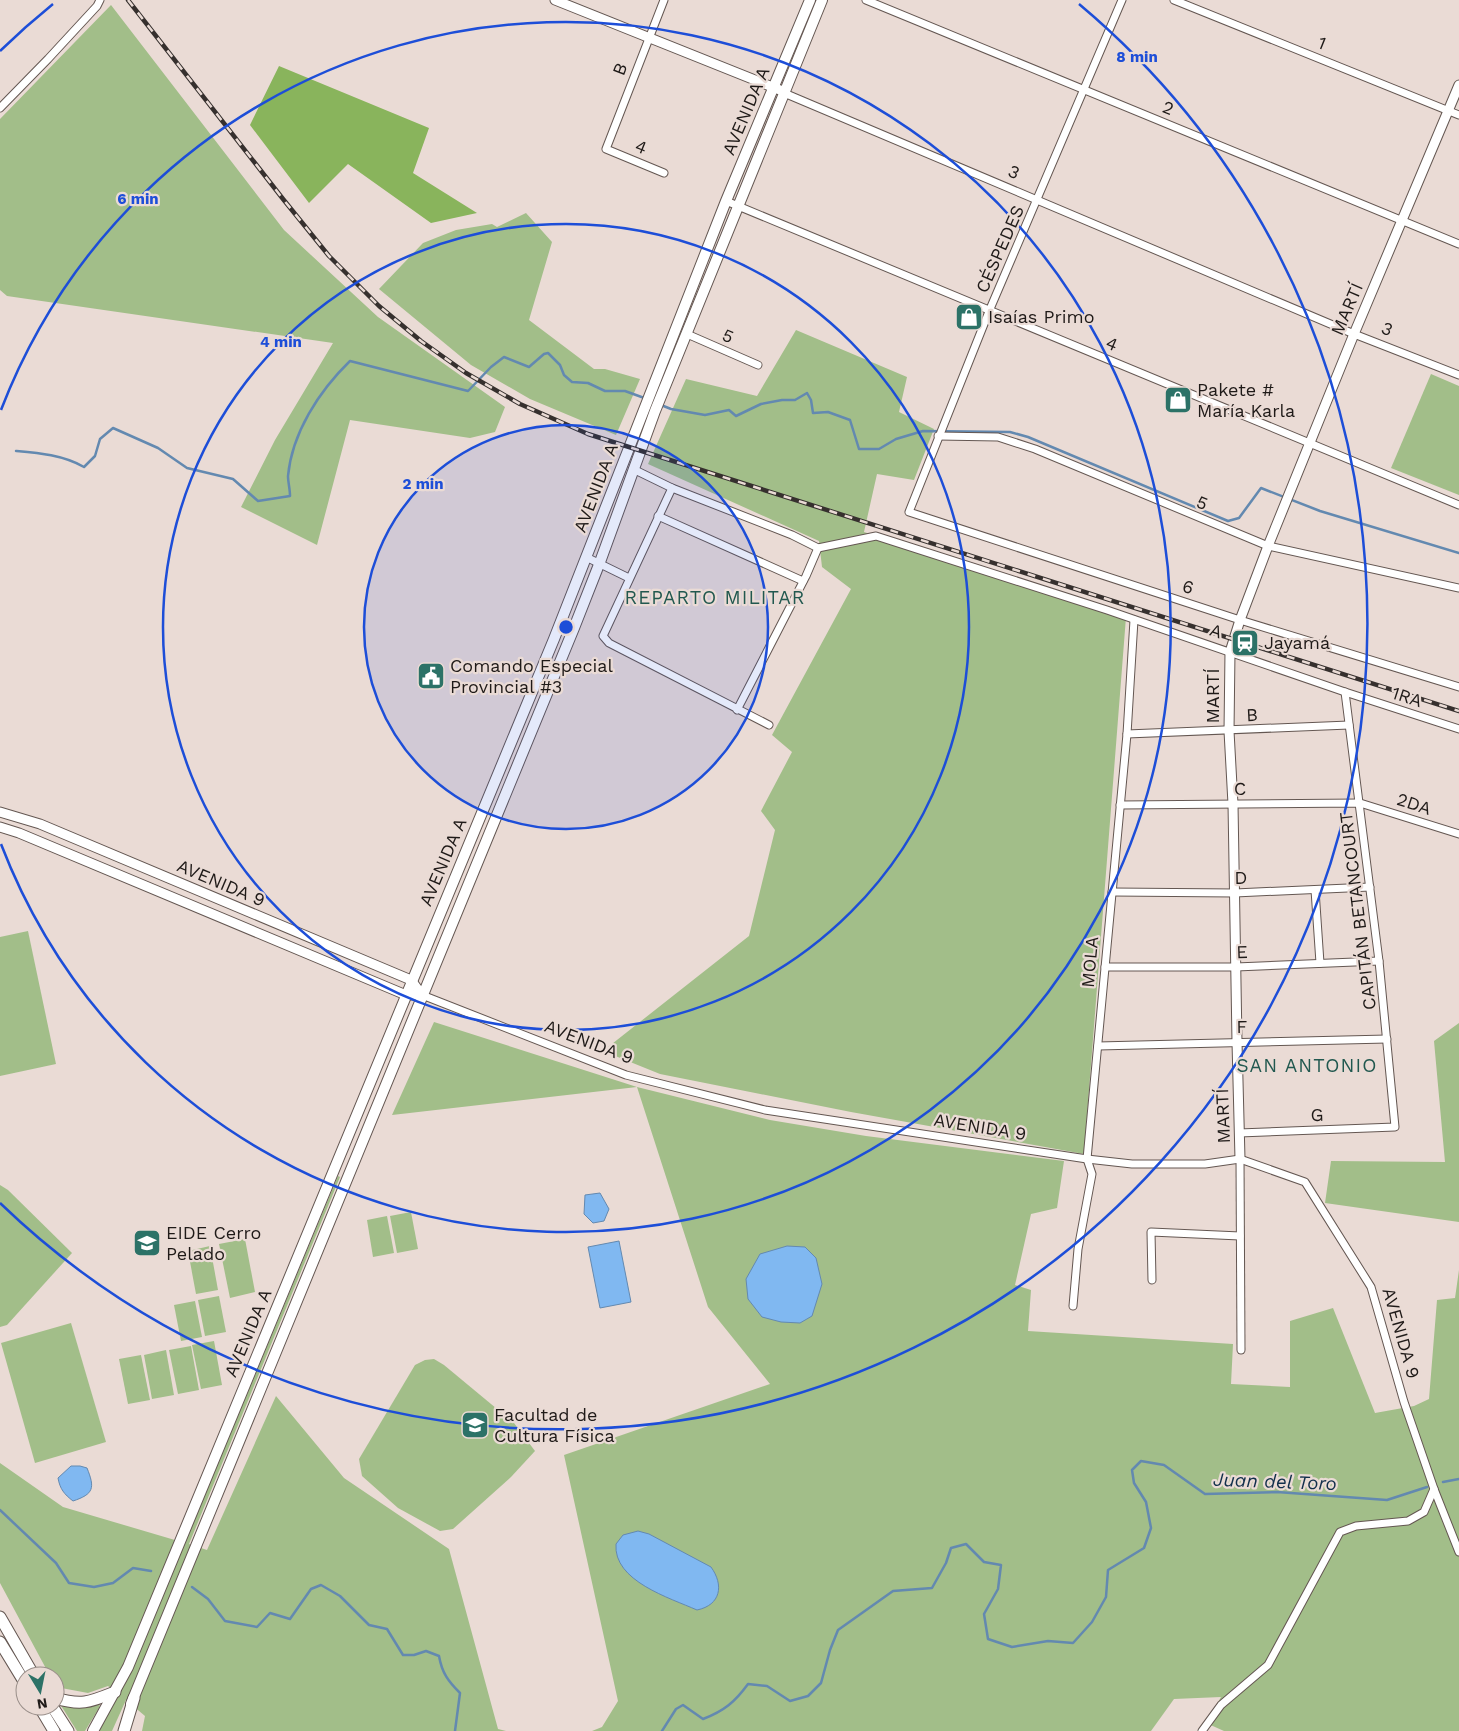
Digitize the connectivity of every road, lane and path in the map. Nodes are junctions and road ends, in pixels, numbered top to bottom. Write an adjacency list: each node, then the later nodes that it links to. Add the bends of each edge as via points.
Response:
1 (100, 0): 16 (street)
2 (555, 0): 9 (street, 3)
3 (664, 0): 9 (street, B)
4 (810, 0): 10 (main road, AVENIDA A)
5 (822, 0): 11 (main road, AVENIDA A)
6 (866, 0): 14 (street, 2)
7 (1122, 0): 14 (street, CÉSPEDES)
8 (1174, 0): 17 (street, 1)
9 (648, 38): 13 (street, 3); 19 (street, B)
10 (794, 38): 11 (main road); 13 (main road, AVENIDA A)
11 (804, 43): 15 (main road, AVENIDA A)
12 (1459, 86): 17 (street, MARTÍ)
13 (774, 88): 15 (street, 3); 22 (main road, AVENIDA A)
14 (1083, 89): 21 (street, CÉSPEDES); 24 (street, 2)
15 (784, 92): 21 (street, 3); 23 (main road, AVENIDA A)
16 (0, 108)
17 (1449, 110): 18 (street, 1); 24 (street, MARTÍ)
18 (1459, 115)
19 (606, 150): 20 (street, 4)
20 (664, 173)
21 (1038, 200): 26 (street, CÉSPEDES); 28 (street, 3)
22 (726, 201): 23 (street, 4); 40 (main road, AVENIDA A)
23 (738, 205): 26 (street, 4); 27 (main road, AVENIDA A)
24 (1402, 220): 25 (street, 2); 28 (street, MARTÍ)
25 (1459, 244)
26 (990, 309): 31 (street, CÉSPEDES); 32 (street, 4)
27 (687, 334): 29 (street, 5); 33 (main road, AVENIDA A)
28 (1354, 334): 30 (street, 3); 32 (street, MARTÍ)
29 (758, 365)
30 (1459, 375)
31 (938, 435): 36 (street, CÉSPEDES); 38 (street, 5, via 998,438 1035,449)
32 (1310, 443): 35 (street, 4); 38 (street, MARTÍ)
33 (633, 469): 34 (street); 41 (main road, AVENIDA A)
34 (672, 488): 37 (street); 39 (street)
35 (1459, 505)
36 (909, 512): 46 (street, 6)
37 (658, 516): 42 (street); 43 (street)
38 (1268, 546): 44 (street, 5); 46 (street, MARTÍ)
39 (818, 548): 43 (street); 45 (street, A, via 876,536)
40 (586, 557): 41 (street); 72 (main road, AVENIDA A)
41 (600, 562): 42 (street); 74 (main road, AVENIDA A)
42 (630, 578): 50 (street, via 603,636 609,643)
43 (803, 581): 50 (street)
44 (1459, 588)
45 (1134, 620): 47 (street, A); 55 (street, MOLA)
46 (1240, 620): 47 (street, MARTÍ); 48 (street, 6)
47 (1230, 652): 49 (street, A); 54 (street, MARTÍ)
48 (1459, 688)
49 (1345, 692): 52 (street, CAPITÁN BETANCOURT); 53 (street, 1RA)
50 (737, 710): 51 (street)
51 (769, 725)
52 (1348, 725): 54 (street, B); 56 (street, CAPITÁN BETANCOURT)
53 (1459, 729)
54 (1230, 731): 55 (street, B); 57 (street, MARTÍ)
55 (1126, 734): 58 (street, MOLA)
56 (1360, 803): 57 (street, C); 61 (street, 2DA); 64 (street, CAPITÁN BETANCOURT)
57 (1233, 804): 58 (street, C); 67 (street, MARTÍ)
58 (1120, 805): 66 (street, MOLA)
59 (0, 812): 62 (street, AVENIDA 9, via 40,824)
60 (0, 827): 63 (street, AVENIDA 9)
61 (1459, 834)
62 (128, 861): 63 (street); 72 (street, AVENIDA 9)
63 (122, 876): 73 (street, AVENIDA 9)
64 (1370, 887): 65 (street, D); 68 (street, CAPITÁN BETANCOURT)
65 (1315, 890): 67 (street, D); 69 (street)
66 (1112, 892): 67 (street, D); 70 (street, MOLA)
67 (1235, 893): 71 (street, MARTÍ)
68 (1380, 961): 69 (street, E); 75 (street, CAPITÁN BETANCOURT)
69 (1320, 963): 71 (street, E)
70 (1105, 967): 71 (street, E); 77 (street, MOLA)
71 (1236, 967): 76 (street, MARTÍ)
72 (412, 980): 73 (main road, AVENIDA A); 74 (street)
73 (406, 995): 74 (street, AVENIDA 9); 81 (main road, AVENIDA A)
74 (422, 995): 80 (main road, AVENIDA A); 83 (street, AVENIDA 9, via 626,1075 764,1110)
75 (1388, 1039): 76 (street, F); 78 (street, CAPITÁN BETANCOURT)
76 (1237, 1042): 77 (street, F); 79 (street, MARTÍ)
77 (1098, 1046): 83 (street, MOLA)
78 (1395, 1127): 79 (street, G)
79 (1239, 1133): 82 (street, MARTÍ)
80 (359, 1150): 81 (main road); 95 (main road, AVENIDA A)
81 (340, 1155): 94 (main road, AVENIDA A, via 128,1667)
82 (1240, 1159): 83 (street, AVENIDA 9, via 1204,1164); 84 (street, MARTÍ); 88 (street, AVENIDA 9, via 1305,1182 1371,1287 1404,1402)
83 (1087, 1160): 86 (street, MOLA, via 1092,1174 1078,1250)
84 (1240, 1236): 85 (street, via 1151,1232); 87 (street, MARTÍ)
85 (1152, 1280)
86 (1073, 1306)
87 (1241, 1350)
88 (1434, 1489): 89 (street, AVENIDA 9); 104 (street, via 1424,1512 1408,1521 1356,1526 1340,1532 1268,1665 1221,1705)
89 (1459, 1552)
90 (0, 1616): 92 (highway)
91 (0, 1642): 93 (highway)
92 (28, 1666)
93 (15, 1667)
94 (114, 1692): 96 (highway, via 82,1703); 101 (main road, AVENIDA A)
95 (134, 1698): 102 (main road, AVENIDA A); 103 (highway)
96 (65, 1701)
97 (45, 1716): 99 (highway)
98 (58, 1716): 100 (highway)
99 (54, 1731)
100 (68, 1731)
101 (93, 1731)
102 (118, 1731)
103 (124, 1731)
104 (1202, 1731)

